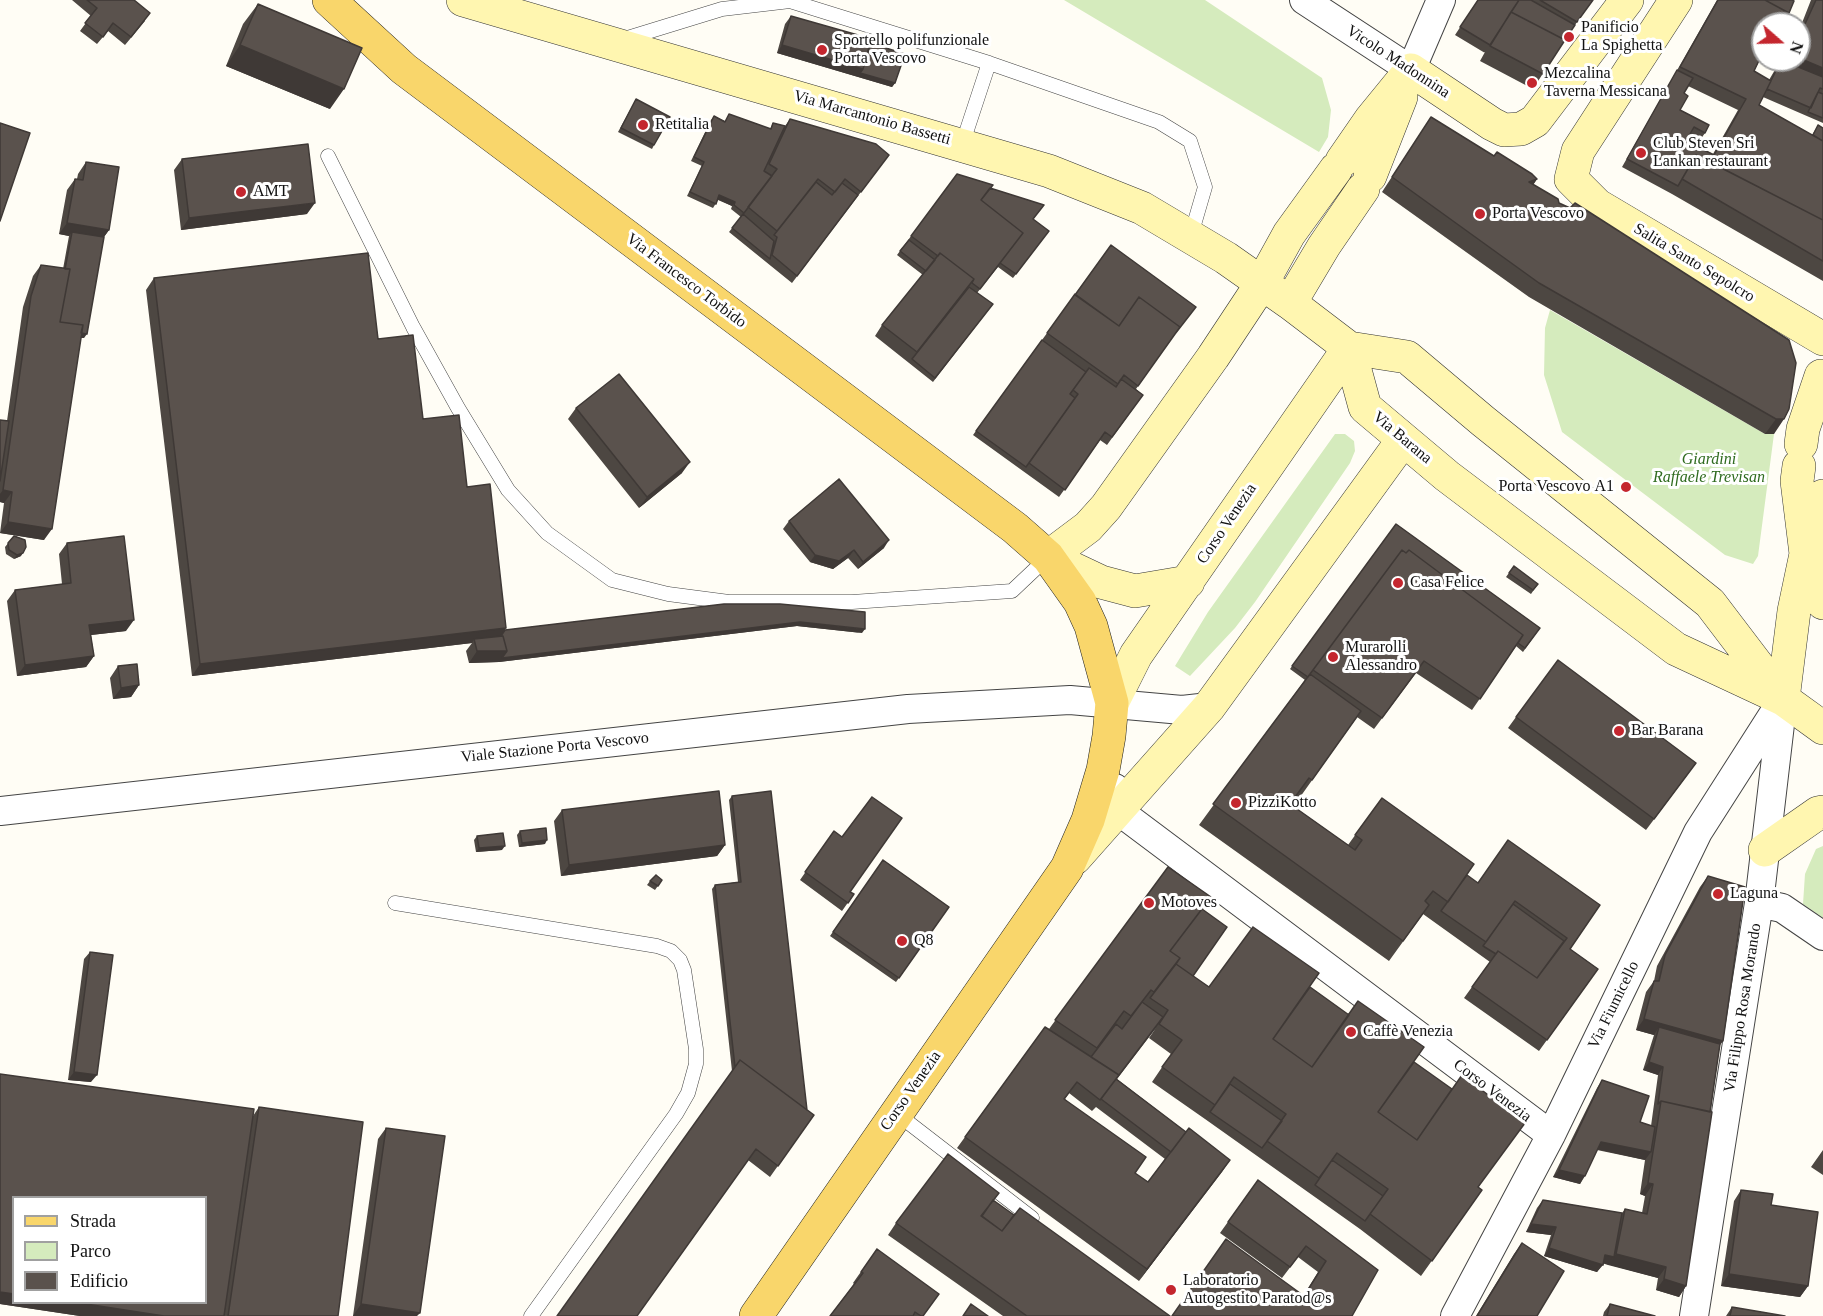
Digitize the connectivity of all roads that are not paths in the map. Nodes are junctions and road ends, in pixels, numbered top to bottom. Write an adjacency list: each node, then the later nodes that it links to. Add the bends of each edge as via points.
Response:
1 (329, 0): 21 (main road, Via Francesco Torbido, via 404,69 997,514)
2 (463, 0): 7 (main road, Via Marcantonio Bassetti)
3 (1304, 0): 9 (street, Vicolo Madonnina)
4 (1442, 0): 9 (street)
5 (1627, 0): 9 (main road, Vicolo Madonnina, via 1535,121 1521,129 1504,130 1492,124)
6 (1676, 0): 15 (main road, Salita Santo Sepolcro, via 1578,151 1571,179 1597,205)
7 (611, 45): 8 (lane, via 633,34 722,9 790,1); 10 (main road, Via Marcantonio Bassetti)
8 (989, 63): 10 (lane); 12 (lane, via 1159,122 1190,141 1205,187)
9 (1412, 70): 13 (main road, via 1371,119 1289,234); 14 (main road, via 1367,183)
10 (962, 145): 12 (main road, Via Marcantonio Bassetti, via 1101,191 1142,208)
11 (328, 156): 21 (lane, via 413,327 508,490 547,533 612,580 668,594 729,602 852,602 1012,591)
12 (1191, 236): 13 (main road, Via Marcantonio Bassetti)
13 (1262, 283): 14 (main road, Via Marcantonio Bassetti); 21 (main road, via 1106,507 1088,527)
14 (1290, 303): 16 (main road, Via Marcantonio Bassetti)
15 (1823, 339)
16 (1348, 348): 18 (main road, Via Barana, via 1365,407); 22 (main road, Corso Venezia); 24 (main road, Via Barana, via 1407,357 1710,603)
17 (1822, 372): 20 (main road, via 1803,429 1797,481)
18 (1403, 440): 24 (main road, Via Barana, via 1676,650); 26 (main road, Corso Venezia)
19 (1823, 496): 20 (main road)
20 (1806, 554): 23 (main road); 24 (main road)
21 (1048, 557): 22 (main road, Via Francesco Torbido, via 1101,582 1135,591); 25 (main road, Via Francesco Torbido, via 1076,595 1091,626)
22 (1188, 582): 25 (main road, Corso Venezia, via 1136,655)
23 (1823, 603)
24 (1783, 699): 27 (main road, Via Barana); 31 (street, Via Filippo Rosa Morando); 37 (street, Via Fiumicello, via 1698,832)
25 (1112, 703): 26 (street, via 1182,710); 28 (street, Corso Venezia); 29 (street, Viale Stazione Porta Vescovo, via 1070,700 908,709); 32 (main road, Corso Venezia, via 1103,770 1088,820)
26 (1209, 707): 28 (main road, Corso Venezia)
27 (1823, 728)
28 (1116, 809): 32 (main road, Corso Venezia); 37 (street, Corso Venezia)
29 (0, 811)
30 (1823, 812): 31 (main road)
31 (1765, 850): 34 (street, Via Filippo Rosa Morando)
32 (1067, 868): 36 (main road, Corso Venezia)
33 (395, 903): 39 (lane, via 657,946 671,951 684,970 696,1049 688,1093)
34 (1759, 903): 35 (street, via 1782,908); 42 (street, Via Filippo Rosa Morando)
35 (1823, 936)
36 (896, 1113): 38 (lane); 40 (main road, Corso Venezia)
37 (1551, 1135): 41 (street, Via Fiumicello)
38 (1047, 1229)
39 (531, 1316)
40 (756, 1316)
41 (1455, 1316)
42 (1694, 1316)

